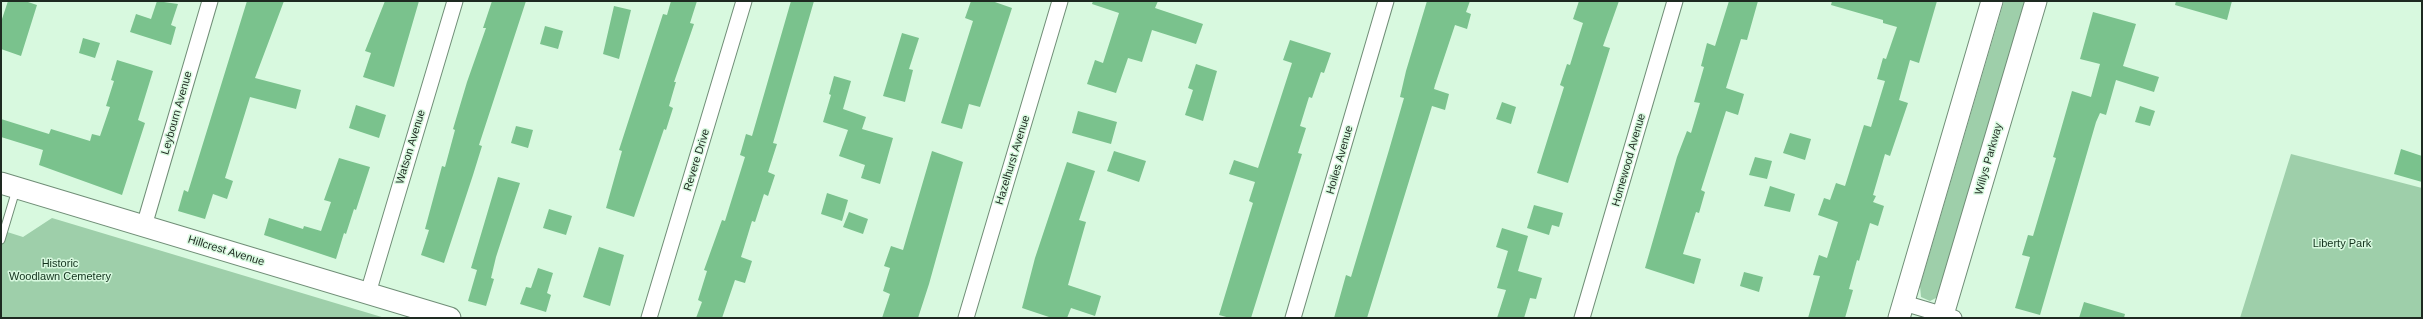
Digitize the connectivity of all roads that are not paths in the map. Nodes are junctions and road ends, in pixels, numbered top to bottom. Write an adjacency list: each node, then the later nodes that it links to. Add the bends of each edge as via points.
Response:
1 (210, 1): 10 (street, Leybourn Avenue)
2 (455, 1): 12 (street, Watson Avenue)
3 (744, 1): 16 (street, Revere Drive)
4 (1060, 1): 17 (street, Hazelhurst Avenue)
5 (1386, 1): 18 (street, Hoiles Avenue)
6 (1675, 1): 19 (street, Homewood Avenue)
7 (1992, 1): 13 (main road)
8 (2036, 1): 14 (main road, Willys Parkway)
9 (9, 185): 10 (main road, Hillcrest Avenue); 11 (lane)
10 (144, 226): 12 (main road, Hillcrest Avenue)
11 (1, 240)
12 (368, 293): 15 (main road, Hillcrest Avenue)
13 (1902, 310): 14 (street)
14 (1946, 317)
15 (450, 318)
16 (650, 318)
17 (966, 318)
18 (1293, 318)
19 (1582, 318)

